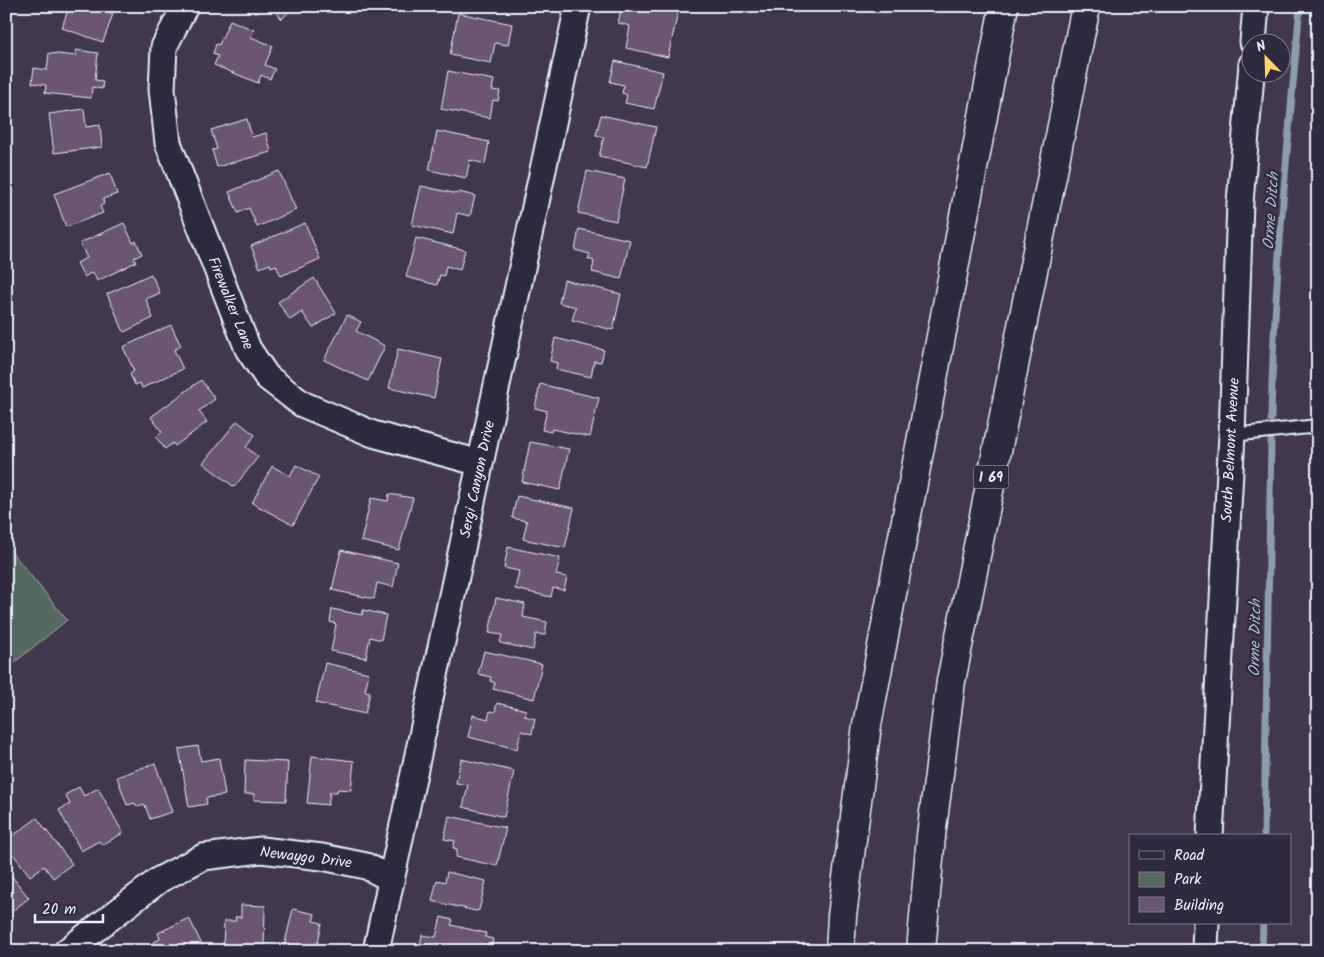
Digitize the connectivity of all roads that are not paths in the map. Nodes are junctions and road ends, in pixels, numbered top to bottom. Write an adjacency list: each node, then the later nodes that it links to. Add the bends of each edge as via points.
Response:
1 (185, 6): 10 (street, Firewalker Lane, via 164,47 162,89 168,143 248,349 268,378 302,404 373,434)
2 (578, 6): 10 (street, Sergi Canyon Drive)
3 (1004, 6): 16 (highway, via 866,725)
4 (1086, 6): 17 (highway, I 69, via 951,681 931,836)
5 (1256, 6): 6 (street)
6 (1254, 32)
7 (1250, 82): 9 (street, South Belmont Avenue, via 1240,202)
8 (1318, 426): 9 (lane)
9 (1232, 435): 11 (street, South Belmont Avenue)
10 (480, 463): 12 (street, Sergi Canyon Drive)
11 (1210, 834)
12 (391, 879): 14 (street, Newaygo Drive, via 366,866 322,857 261,850 203,857 158,880); 15 (street, Sergi Canyon Drive)
13 (1206, 924): 18 (street)
14 (67, 951)
15 (376, 951)
16 (840, 951)
17 (921, 951)
18 (1205, 951)

